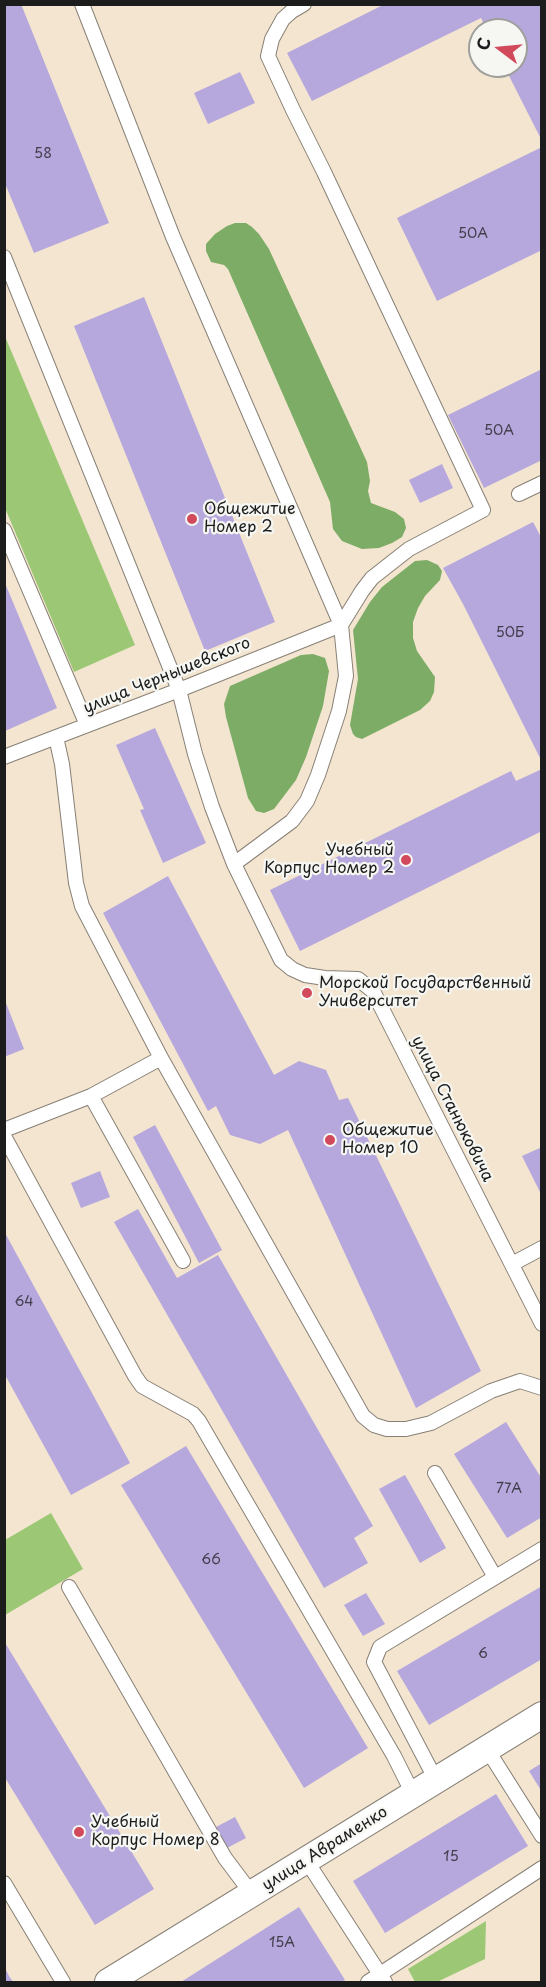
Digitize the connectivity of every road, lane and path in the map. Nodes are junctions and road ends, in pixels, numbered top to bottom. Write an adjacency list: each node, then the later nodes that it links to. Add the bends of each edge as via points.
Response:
1 (82, 4): 7 (lane, via 173,237)
2 (304, 4): 7 (lane, via 283,19 268,56 488,508 409,549 372,578)
3 (4, 257): 8 (lane, улица Станюковича)
4 (542, 483): 5 (lane)
5 (519, 494)
6 (4, 530): 9 (lane)
7 (341, 625): 8 (lane, улица Чернышевского); 12 (lane, via 346,676 339,711 307,801 292,821)
8 (179, 690): 9 (lane, улица Чернышевского); 12 (lane, улица Станюковича, via 202,775)
9 (87, 725): 10 (lane, улица Чернышевского)
10 (56, 736): 11 (lane, улица Чернышевского); 13 (lane, via 82,906)
11 (4, 757)
12 (234, 864): 19 (lane, улица Станюковича, via 281,960 305,975 358,979 373,991)
13 (161, 1058): 14 (lane); 21 (lane, via 363,1416 387,1430 406,1430 431,1423 491,1391 520,1381)
14 (91, 1096): 15 (lane); 18 (lane)
15 (4, 1130)
16 (4, 1136): 29 (lane, via 135,1376 142,1386 199,1420)
17 (542, 1248): 19 (lane)
18 (183, 1261)
19 (512, 1264): 20 (lane, улица Станюковича)
20 (542, 1324)
21 (542, 1388)
22 (435, 1473): 24 (lane)
23 (542, 1549): 24 (lane)
24 (495, 1577): 28 (lane, via 380,1647 374,1662)
25 (69, 1587): 34 (lane, via 225,1858)
26 (542, 1715): 27 (street, улица Авраменко)
27 (487, 1749): 28 (street, улица Авраменко); 30 (lane)
28 (436, 1780): 29 (street, улица Авраменко)
29 (413, 1794): 31 (street, улица Авраменко)
30 (542, 1836)
31 (306, 1860): 34 (street, улица Авраменко); 35 (lane)
32 (542, 1868): 35 (lane)
33 (4, 1883): 37 (lane)
34 (252, 1894): 36 (street, улица Авраменко)
35 (377, 1980)
36 (111, 1982)
37 (63, 1983)

